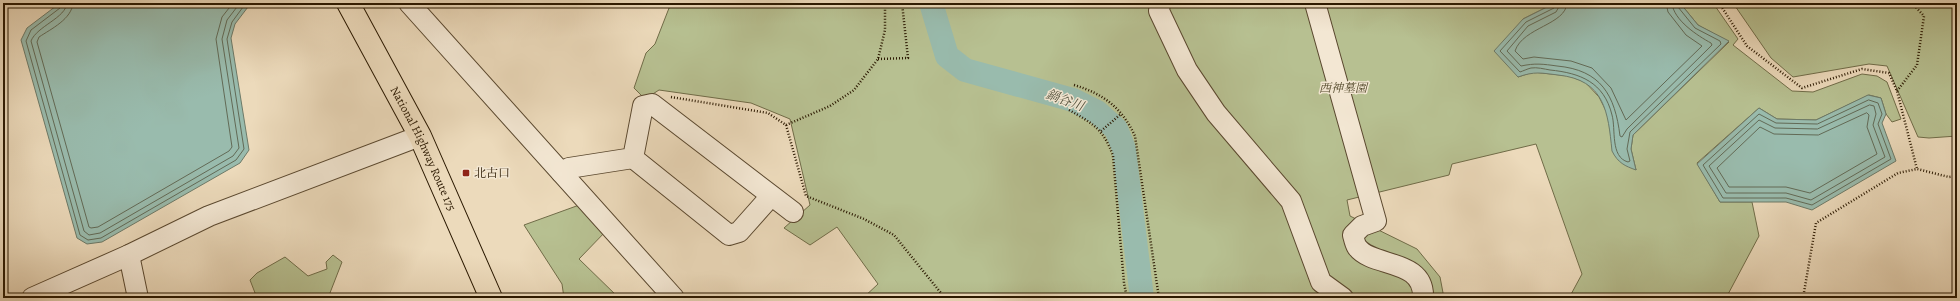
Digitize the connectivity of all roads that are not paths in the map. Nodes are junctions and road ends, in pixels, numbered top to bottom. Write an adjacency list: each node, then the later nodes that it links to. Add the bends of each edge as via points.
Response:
1 (348, 3): 5 (highway, National Highway Route 175)
2 (409, 3): 7 (street)
3 (1160, 3): 15 (street, via 1159,11 1187,70 1216,113 1291,201 1320,282)
4 (1315, 3): 16 (street, via 1376,221 1362,226 1353,235 1356,246 1363,253 1406,269 1418,279)
5 (420, 136): 10 (street, via 209,216); 13 (highway, National Highway Route 175)
6 (633, 158): 7 (street, via 569,168); 8 (street, via 729,235 739,232); 8 (street, via 643,106 652,104)
7 (561, 172): 14 (street)
8 (771, 196): 9 (street)
9 (793, 212)
10 (129, 255): 11 (street); 12 (street)
11 (32, 298)
12 (138, 298)
13 (490, 298)
14 (674, 298)
15 (1344, 298)
16 (1423, 298)

